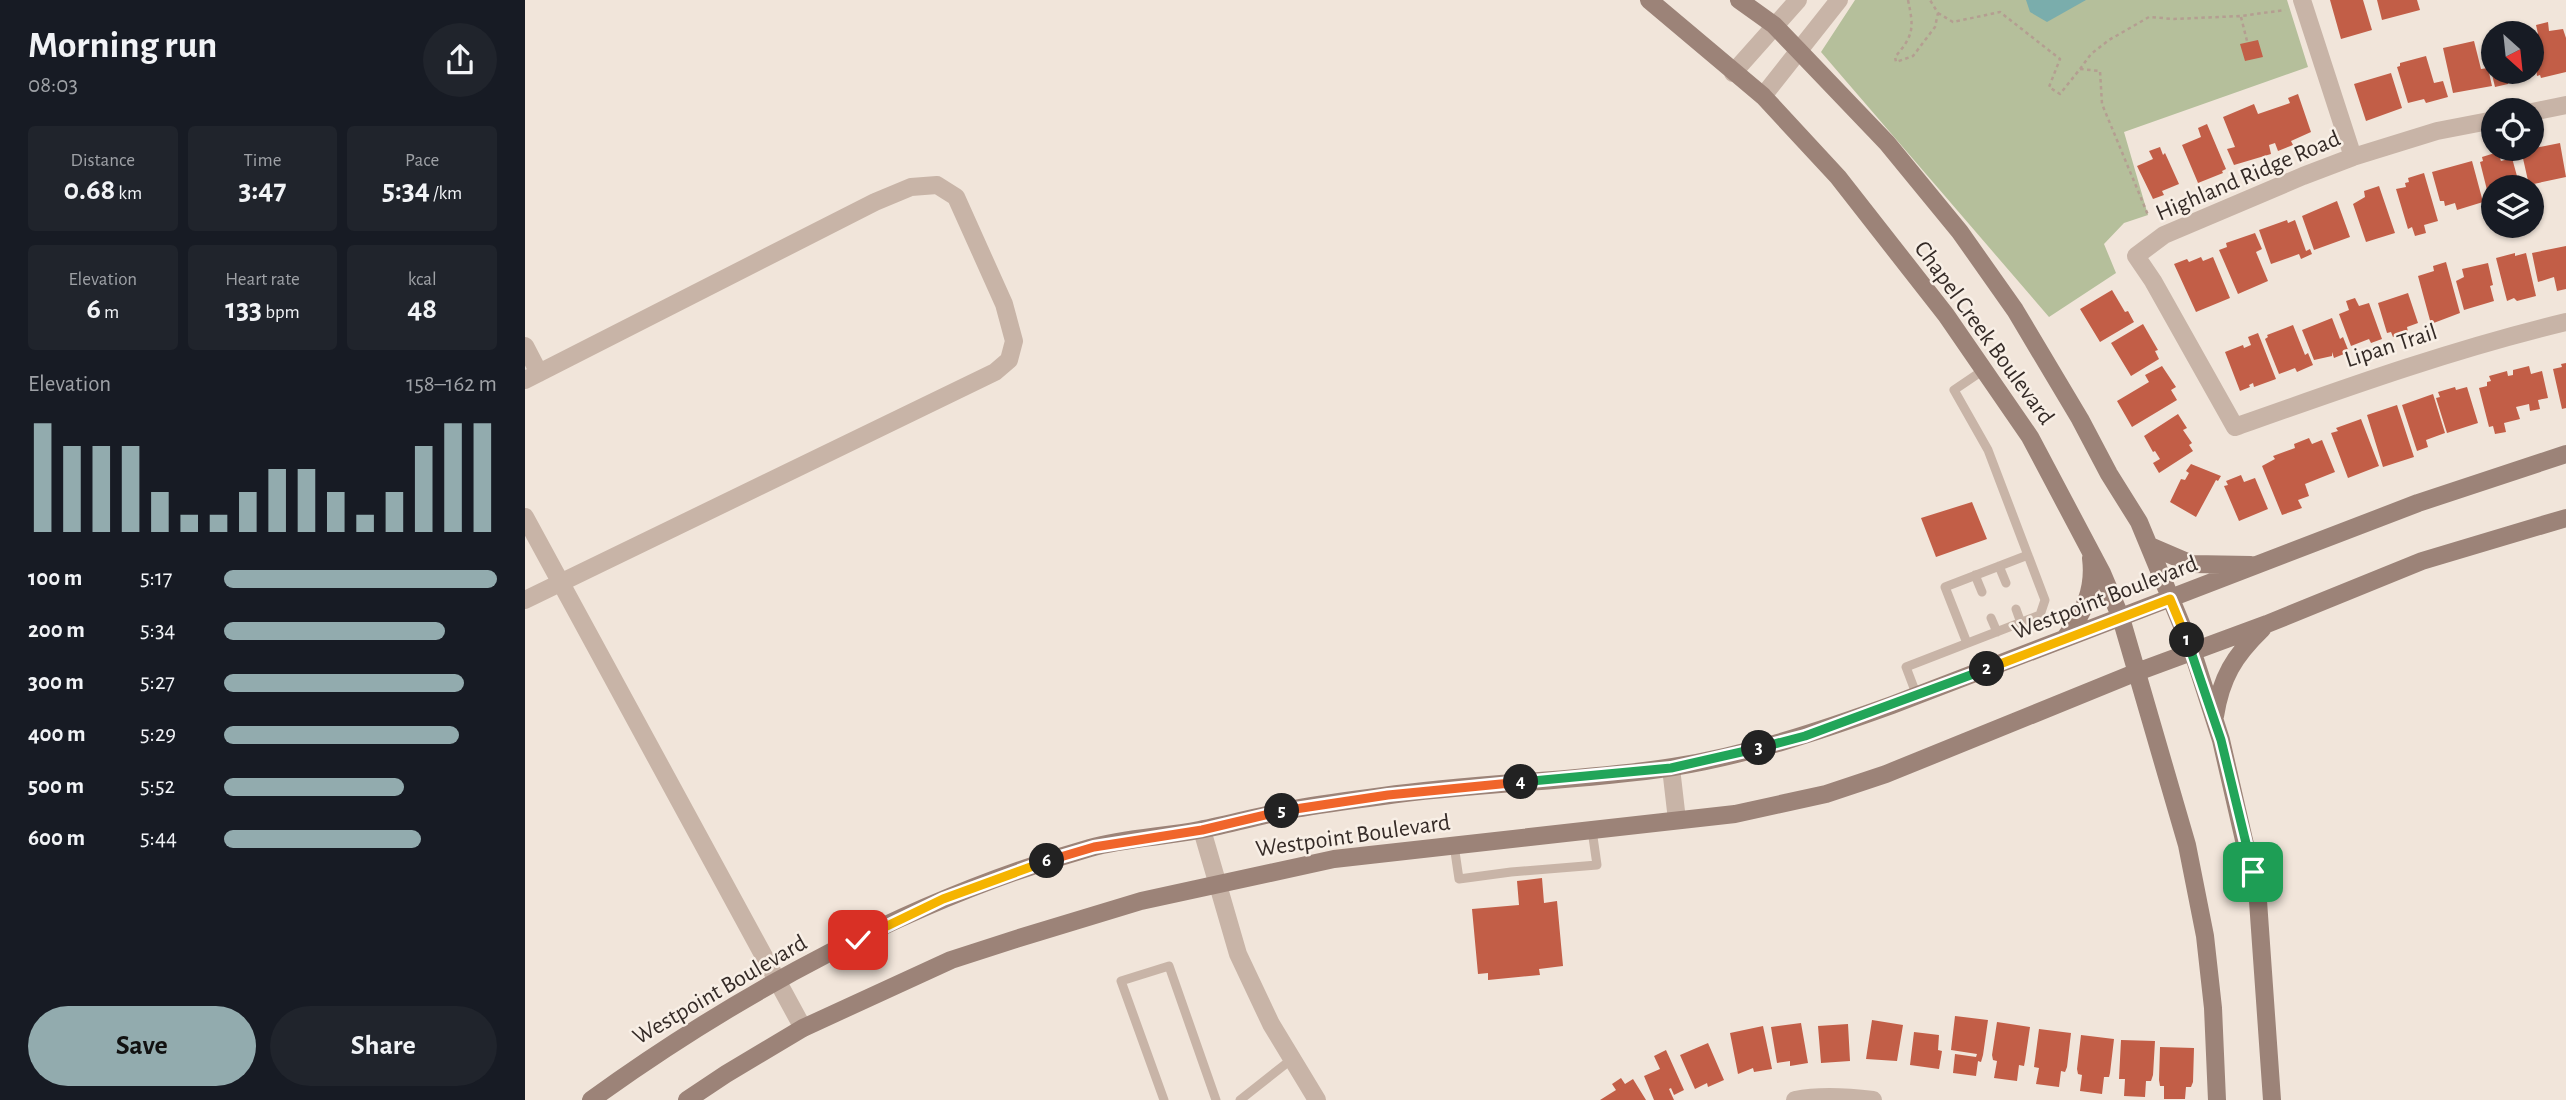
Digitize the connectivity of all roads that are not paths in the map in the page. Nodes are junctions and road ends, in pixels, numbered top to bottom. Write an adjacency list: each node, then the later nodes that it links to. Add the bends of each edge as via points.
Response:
1 (1649, 0): 8 (main road, Chapel Creek Boulevard)
2 (1739, 0): 6 (main road, Chapel Creek Boulevard)
3 (1798, 0): 6 (street)
4 (1839, 0): 7 (street)
5 (2302, 0): 13 (street)
6 (1774, 26): 7 (main road, Chapel Creek Boulevard); 8 (street)
7 (1799, 51): 9 (street); 22 (main road, Chapel Creek Boulevard, via 1887,143 1960,232 2028,332)
8 (1733, 73): 9 (main road, Chapel Creek Boulevard)
9 (1763, 96): 16 (main road, Chapel Creek Boulevard, via 1838,177)
10 (2566, 105): 11 (street)
11 (2544, 110)
12 (2481, 123): 13 (street, Highland Ridge Road)
13 (2353, 157): 18 (street, Highland Ridge Road, via 2164,235 2136,256)
14 (2566, 322): 18 (street, Lipan Trail, via 2430,358)
15 (525, 346): 17 (street)
16 (1985, 369): 23 (main road, Chapel Creek Boulevard, via 2030,437); 24 (lane, via 1954,390 1989,450)
17 (532, 377): 28 (street, via 875,201 911,187 937,185 956,197 1004,304 1014,341 1009,360 995,372)
18 (2235, 427)
19 (2566, 454): 26 (main road, Westpoint Boulevard, via 2419,503)
20 (525, 517): 28 (street)
21 (2566, 517): 37 (main road, Westpoint Boulevard, via 2422,561)
22 (2150, 546): 26 (main road, via 2192,564); 31 (main road, Chapel Creek Boulevard)
23 (2090, 551): 35 (main road, Chapel Creek Boulevard); 39 (main road, via 2089,598)
24 (2028, 555): 25 (lane); 36 (lane, via 2045,600 2040,615)
25 (1999, 566): 27 (lane); 29 (lane)
26 (2258, 566): 31 (main road, Westpoint Boulevard)
27 (1975, 575): 30 (lane); 40 (lane, via 1945,587)
28 (560, 582): 32 (street); 51 (street)
29 (2006, 583)
30 (1982, 592)
31 (2170, 599): 35 (main road, Westpoint Boulevard); 41 (main road, Chapel Creek Boulevard)
32 (525, 600)
33 (2016, 609): 36 (lane)
34 (1991, 618): 38 (lane)
35 (2121, 618): 39 (main road, Westpoint Boulevard); 42 (main road, Chapel Creek Boulevard)
36 (2021, 623): 38 (lane)
37 (2267, 624): 41 (main road, Westpoint Boulevard); 44 (main road, via 2231,666)
38 (1997, 632): 40 (lane)
39 (2064, 640): 43 (main road, Westpoint Boulevard)
40 (1967, 643): 43 (lane, via 1906,667)
41 (2192, 650): 42 (main road, Westpoint Boulevard); 44 (main road, Chapel Creek Boulevard)
42 (2137, 671): 46 (main road, Westpoint Boulevard, via 1838,790 1735,814); 62 (main road, Chapel Creek Boulevard, via 2187,845 2205,936)
43 (1917, 696): 45 (main road, Westpoint Boulevard, via 1805,736)
44 (2214, 719): 63 (main road, Chapel Creek Boulevard, via 2258,901)
45 (1671, 768): 46 (street); 47 (main road, Westpoint Boulevard, via 1388,795 1292,809)
46 (1677, 820): 48 (main road, Westpoint Boulevard)
47 (1202, 830): 50 (street); 51 (main road, Westpoint Boulevard, via 1094,847 1008,874 943,899)
48 (1593, 830): 49 (main road, Westpoint Boulevard); 49 (lane, via 1597,865 1459,879)
49 (1454, 845): 50 (main road, Westpoint Boulevard, via 1334,859)
50 (1218, 883): 52 (main road, Westpoint Boulevard, via 1141,901 951,960); 53 (street, via 1238,954)
51 (779, 981): 52 (street); 54 (main road, Westpoint Boulevard, via 723,1011)
52 (803, 1028): 55 (main road, Westpoint Boulevard)
53 (1292, 1059): 58 (lane); 59 (street)
54 (591, 1100)
55 (687, 1100)
56 (1164, 1100): 57 (lane, via 1121,981 1169,966)
57 (1216, 1100)
58 (1240, 1100)
59 (1317, 1100)
60 (1795, 1100): 61 (street)
61 (1874, 1100)
62 (2217, 1100)
63 (2272, 1100)

